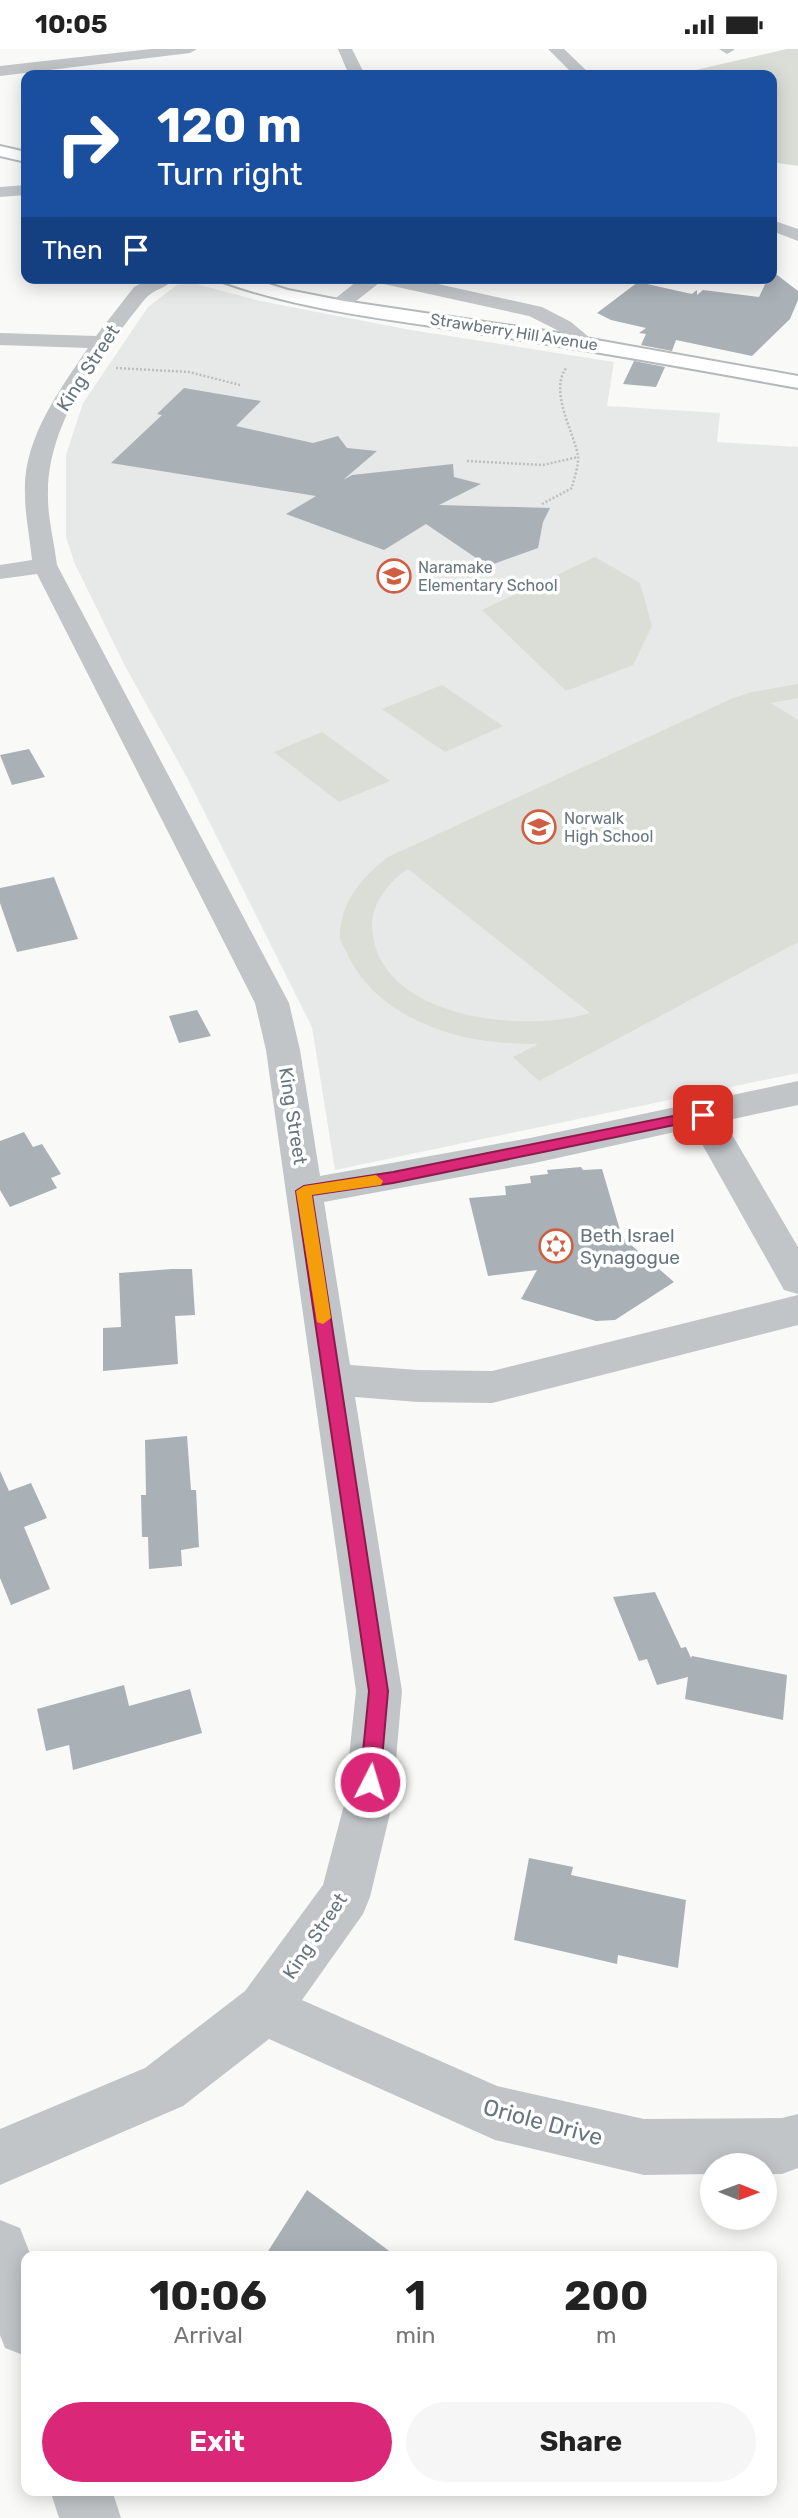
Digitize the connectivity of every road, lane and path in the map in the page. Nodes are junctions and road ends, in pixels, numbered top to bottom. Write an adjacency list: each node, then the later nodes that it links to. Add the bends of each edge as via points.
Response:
1 (190, 49): 4 (street)
2 (345, 49): 6 (street)
3 (555, 49): 7 (street)
4 (170, 51): 5 (street); 8 (street)
5 (179, 67)
6 (355, 70)
7 (578, 70)
8 (0, 71)
9 (0, 151): 10 (main road)
10 (21, 156)
11 (21, 190): 12 (street)
12 (0, 192)
13 (777, 227): 14 (street)
14 (798, 235)
15 (154, 284): 22 (street, King Street, via 141,291)
16 (251, 284): 19 (main road, Strawberry Hill Avenue)
17 (365, 284): 19 (street)
18 (411, 284): 21 (street, via 535,311)
19 (339, 305): 21 (main road, Strawberry Hill Avenue)
20 (0, 339): 22 (street)
21 (587, 344): 23 (main road, Strawberry Hill Avenue); 25 (path, via 562,373 562,410)
22 (109, 355): 24 (path); 28 (street, King Street, via 60,406 39,460 36,493)
23 (798, 382)
24 (240, 385)
25 (578, 457): 26 (path, via 543,465); 27 (path, via 572,488)
26 (467, 461)
27 (542, 504)
28 (46, 565): 29 (street); 32 (street, King Street, via 272,1003)
29 (0, 572)
30 (798, 1093): 31 (street)
31 (703, 1115): 32 (street); 33 (street)
32 (304, 1191): 35 (street, King Street)
33 (798, 1280)
34 (798, 1310): 35 (street, via 492,1387)
35 (332, 1379): 36 (street, King Street, via 379,1691 368,1805 345,1897)
36 (264, 2010): 37 (street, Oriole Drive, via 495,2113 644,2147 782,2146); 38 (street, King Street, via 164,2087)
37 (798, 2141)
38 (0, 2157)
39 (0, 2248): 40 (street)
40 (21, 2312)
41 (83, 2496): 42 (street)
42 (90, 2518)

